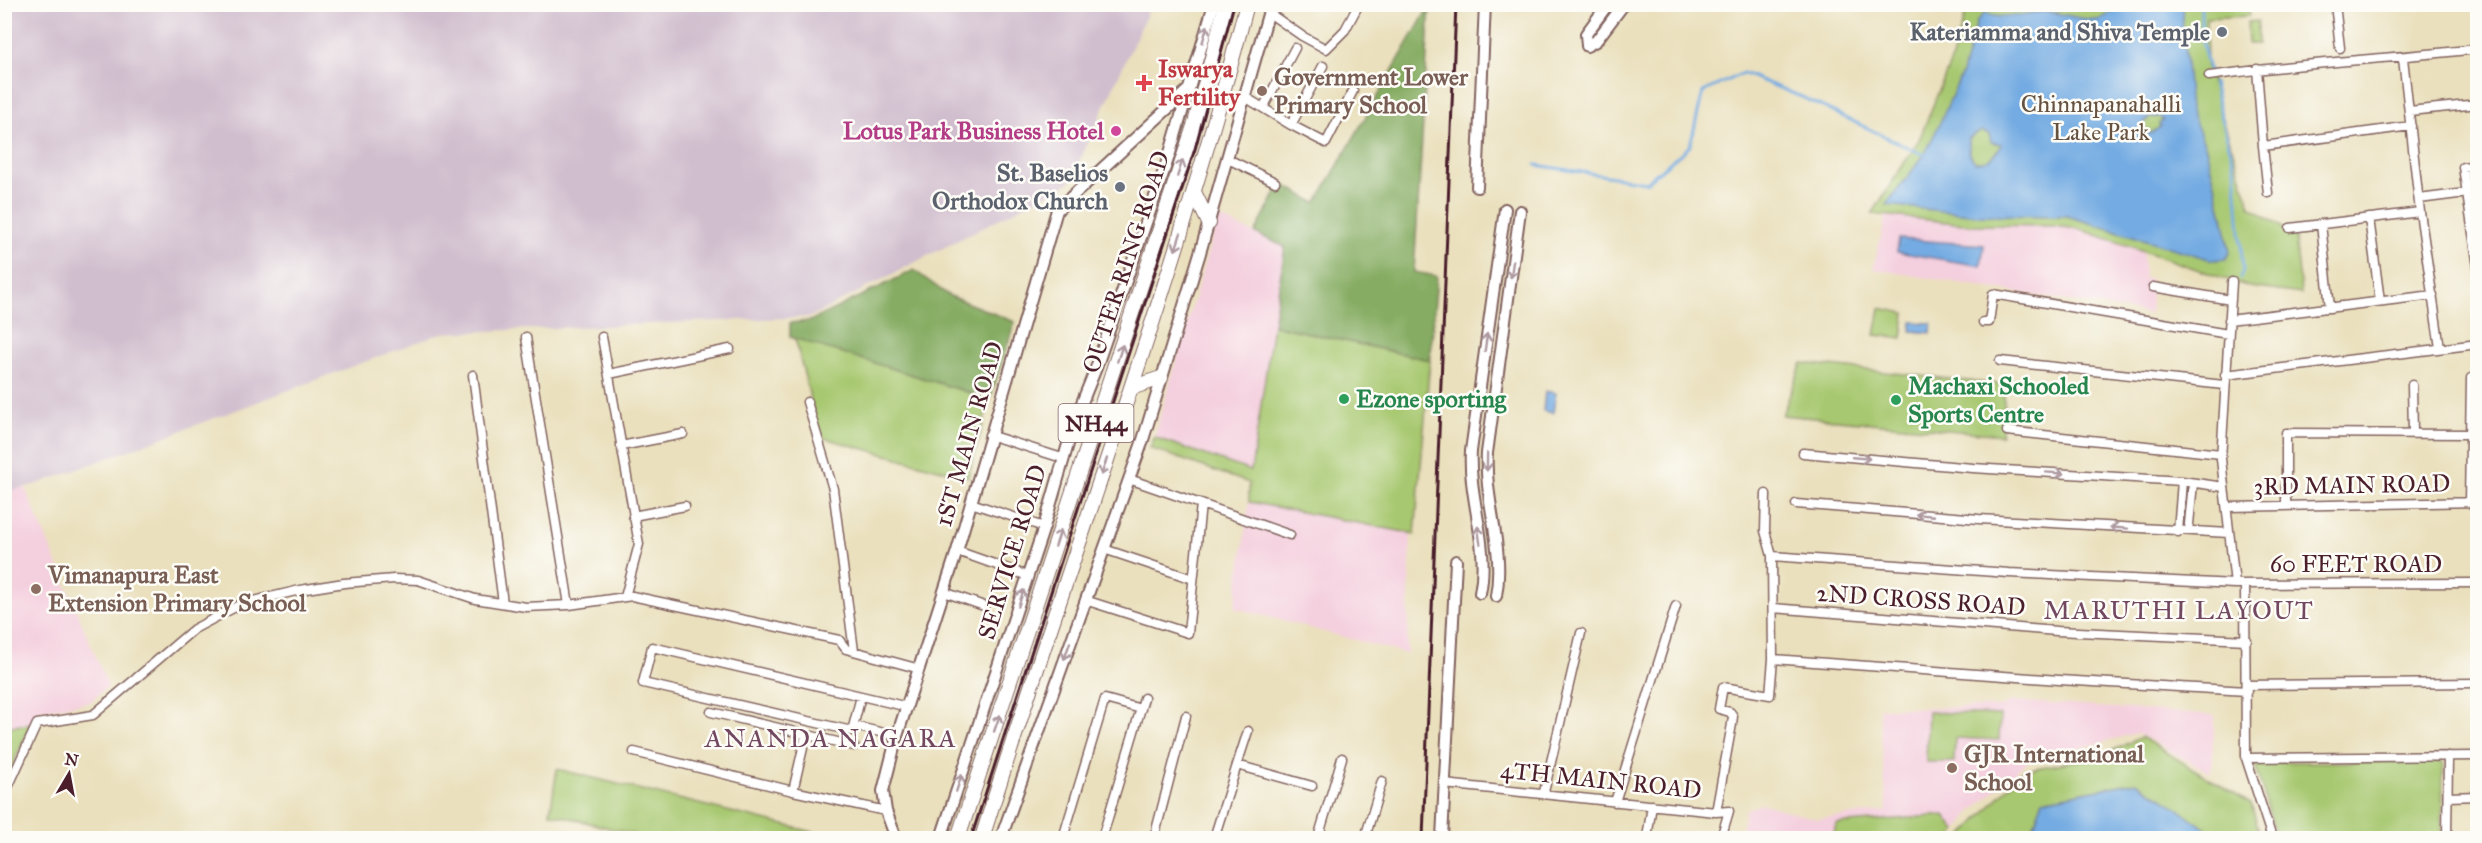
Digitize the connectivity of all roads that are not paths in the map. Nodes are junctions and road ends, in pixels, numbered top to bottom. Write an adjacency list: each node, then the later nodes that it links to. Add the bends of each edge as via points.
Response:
1 (1214, 4): 17 (street, SERVICE ROAD, one-way to 1)
2 (1226, 4): 150 (highway, OUTER RING ROAD / NH44, one-way to 2, via 1195,123)
3 (1247, 4): 30 (highway, OUTER RING ROAD / NH44)
4 (1359, 4): 9 (street, via 1345,30 1326,48 1302,36)
5 (1485, 4): 29 (street)
6 (1608, 4): 7 (street, via 1586,34 1587,46 1596,41)
7 (1624, 4)
8 (2336, 4): 11 (street)
9 (1270, 9): 19 (street)
10 (1295, 48): 21 (street)
11 (2340, 48)
12 (2478, 49): 13 (street)
13 (2403, 58): 15 (street); 22 (street)
14 (1323, 66): 23 (street)
15 (2257, 69): 16 (street); 25 (street)
16 (2209, 76)
17 (1188, 90): 70 (street, 1ST MAIN ROAD, via 1057,210); 74 (street, SERVICE ROAD, via 1167,162)
18 (1353, 91): 23 (street, via 1326,143)
19 (1245, 97): 21 (street); 26 (street)
20 (2478, 105): 22 (street)
21 (1263, 108): 23 (street)
22 (2409, 111): 24 (street)
23 (1291, 125)
24 (2410, 126): 25 (street); 33 (street)
25 (2263, 147): 32 (street)
26 (1228, 159): 28 (street); 38 (street)
27 (2478, 165): 31 (street, via 2463,166)
28 (1275, 182)
29 (1477, 187)
30 (1194, 192): 38 (highway); 64 (highway, OUTER RING ROAD / NH44, one-way to 64)
31 (2466, 193): 33 (street); 41 (street)
32 (2268, 194)
33 (2419, 199): 36 (street)
34 (1505, 209): 102 (street, one-way to 34, via 1484,567 1471,451)
35 (1520, 211): 103 (street, one-way to 103, via 1486,461 1499,567)
36 (2420, 212): 37 (street); 44 (street)
37 (2369, 218): 39 (street); 46 (street)
38 (1209, 223): 60 (street)
39 (2321, 224): 40 (street); 47 (street)
40 (2290, 228)
41 (2478, 267)
42 (2232, 282): 45 (street)
43 (2153, 286): 45 (street)
44 (2433, 295): 46 (street); 54 (street)
45 (2231, 300): 48 (street)
46 (2380, 301): 47 (street)
47 (2330, 308): 48 (street)
48 (2229, 320): 50 (street)
49 (1983, 322): 50 (street, via 1989,322 1993,294)
50 (2228, 334): 59 (street)
51 (526, 337): 107 (street)
52 (602, 337): 57 (street)
53 (2478, 344): 54 (street)
54 (2440, 348): 59 (street)
55 (730, 349): 57 (street)
56 (2000, 362): 62 (street)
57 (609, 374): 71 (street)
58 (473, 375): 106 (street)
59 (2225, 375): 62 (street)
60 (1161, 378): 64 (highway); 75 (street)
61 (2470, 378): 69 (street)
62 (2224, 385): 73 (street)
63 (2412, 385): 68 (street)
64 (1131, 387): 151 (highway, OUTER RING ROAD / NH44, one-way to 151)
65 (807, 402): 113 (street, via 833,489)
66 (2007, 431): 73 (street)
67 (683, 434): 71 (street)
68 (2413, 434): 69 (street); 86 (street, via 2286,433)
69 (2468, 434): 80 (street)
70 (989, 435): 74 (street); 81 (street, 1ST MAIN ROAD)
71 (621, 446): 87 (street)
72 (1803, 453): 76 (street, one-way to 76)
73 (2221, 454): 78 (street)
74 (1062, 459): 89 (street, SERVICE ROAD)
75 (1129, 479): 82 (street); 93 (street)
76 (2182, 481): 77 (street); 90 (street)
77 (2193, 483): 78 (street); 88 (street)
78 (2224, 487): 85 (street)
79 (1766, 494): 95 (street, via 1765,531)
80 (2474, 502): 86 (street, 3RD MAIN ROAD)
81 (971, 503): 89 (street); 94 (street, 1ST MAIN ROAD)
82 (1202, 504): 92 (street); 98 (street)
83 (1796, 504): 90 (street, one-way to 83)
84 (685, 506): 87 (street)
85 (2227, 507): 86 (street, 3RD MAIN ROAD); 91 (street)
86 (2286, 507)
87 (633, 516): 104 (street, via 639,544)
88 (2189, 524)
89 (1044, 527): 97 (street, SERVICE ROAD)
90 (2178, 532): 91 (street)
91 (2229, 533): 100 (street)
92 (1290, 535)
93 (1104, 549): 98 (street); 105 (street)
94 (957, 550): 97 (street); 101 (street, 1ST MAIN ROAD)
95 (1772, 556): 100 (street, 60 FEET ROAD); 110 (street)
96 (1456, 561): 136 (street)
97 (1028, 576): 149 (street, SERVICE ROAD, one-way to 97)
98 (1193, 579): 105 (street, via 1188,633)
99 (2478, 582): 100 (street, 60 FEET ROAD)
100 (2240, 584): 112 (street)
101 (944, 592): 108 (street); 115 (street, 1ST MAIN ROAD)
102 (1480, 593)
103 (1496, 596)
104 (625, 597): 107 (street); 113 (street, via 839,640 846,649)
105 (1085, 600): 152 (street, one-way to 152)
106 (503, 603): 107 (street, via 526,608); 140 (street, via 418,580 394,579 300,590 241,604 194,629 93,715 37,724)
107 (569, 605)
108 (984, 606)
109 (1676, 606): 143 (street)
110 (1773, 609): 112 (street, 2ND CROSS ROAD); 114 (street)
111 (1581, 633): 139 (street)
112 (2247, 640): 117 (street)
113 (854, 651): 115 (street)
114 (1773, 659): 117 (street, via 2059,680); 146 (street, 4TH MAIN ROAD, via 1770,695 1723,687 1719,709 1733,716)
115 (920, 669): 120 (street, 1ST MAIN ROAD)
116 (2478, 683): 117 (street)
117 (2247, 688): 133 (street)
118 (861, 696): 120 (street); 124 (street); 124 (street, via 652,647 643,683 852,731)
119 (1144, 698): 121 (street)
120 (908, 707): 127 (street, 1ST MAIN ROAD)
121 (1141, 709): 147 (street, via 1105,699); 154 (street)
122 (711, 712): 126 (street)
123 (1186, 716): 155 (street)
124 (854, 726): 127 (street)
125 (1248, 731): 134 (street)
126 (806, 735): 128 (street); 138 (street)
127 (897, 736): 145 (street, 1ST MAIN ROAD, via 883,791)
128 (854, 746)
129 (634, 752): 138 (street)
130 (2448, 756): 131 (street); 133 (street); 142 (street)
131 (2478, 756)
132 (1342, 758): 157 (street)
133 (2246, 758): 162 (street)
134 (1237, 765): 137 (street); 156 (street)
135 (1382, 781): 158 (street)
136 (1444, 784): 139 (street, 4TH MAIN ROAD); 159 (street)
137 (1312, 786)
138 (793, 791): 145 (street)
139 (1544, 792): 143 (street, 4TH MAIN ROAD)
140 (4, 796)
141 (2478, 796): 142 (street)
142 (2448, 797): 163 (street)
143 (1615, 802): 144 (street, 4TH MAIN ROAD)
144 (1652, 805): 146 (street, 4TH MAIN ROAD); 160 (street)
145 (886, 811): 148 (street, 1ST MAIN ROAD)
146 (1716, 812): 161 (street, via 1729,811)
147 (1064, 837): 153 (street)
148 (896, 838)
149 (941, 838)
150 (958, 838)
151 (982, 838)
152 (1001, 838)
153 (1074, 838)
154 (1102, 838)
155 (1155, 838)
156 (1214, 838)
157 (1318, 838)
158 (1365, 838)
159 (1442, 838)
160 (1647, 838)
161 (1721, 838)
162 (2272, 838)
163 (2447, 838): 164 (street)
164 (2458, 838)

